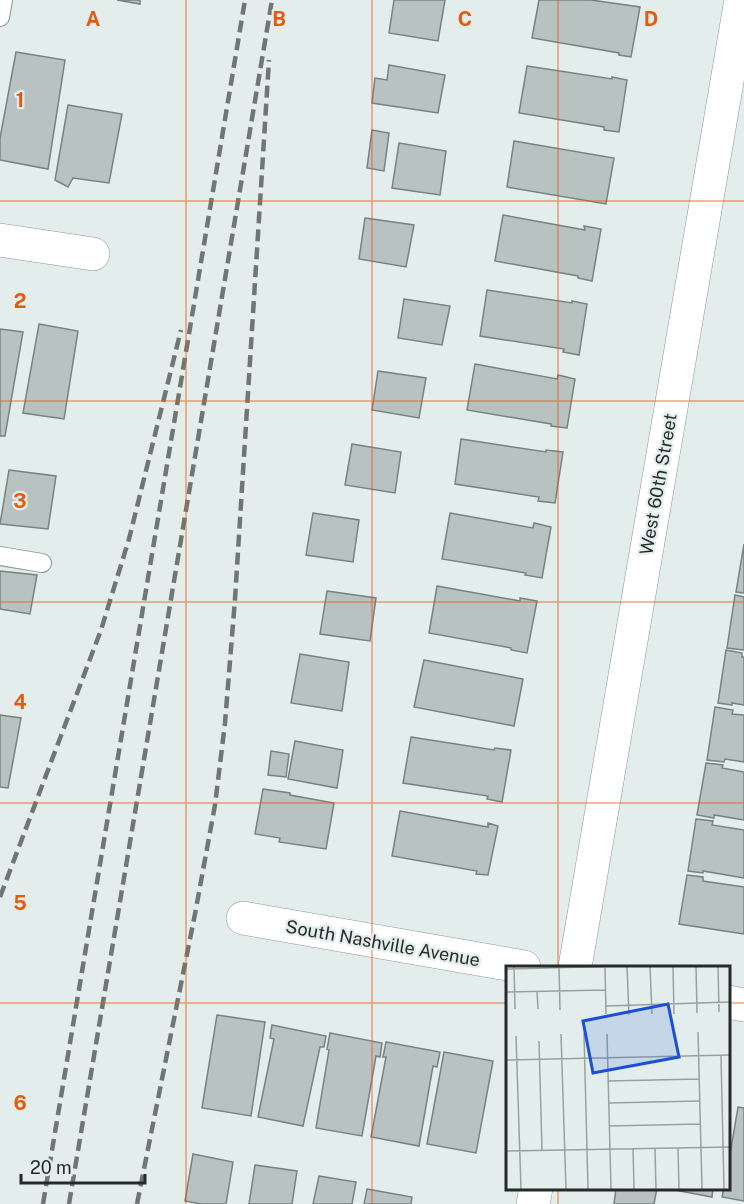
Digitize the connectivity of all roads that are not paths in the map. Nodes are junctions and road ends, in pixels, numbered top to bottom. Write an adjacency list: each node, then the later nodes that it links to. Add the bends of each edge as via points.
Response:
1 (3, 0): 3 (lane)
2 (741, 0): 10 (street, West 60th Street)
3 (0, 17)
4 (0, 240): 5 (street)
5 (93, 254)
6 (0, 556): 7 (lane)
7 (42, 563)
8 (243, 918): 9 (street, South Nashville Avenue)
9 (518, 966)
10 (574, 966)
11 (729, 1002): 12 (street)
12 (744, 1005)
13 (536, 1189): 14 (street)
14 (533, 1204)

